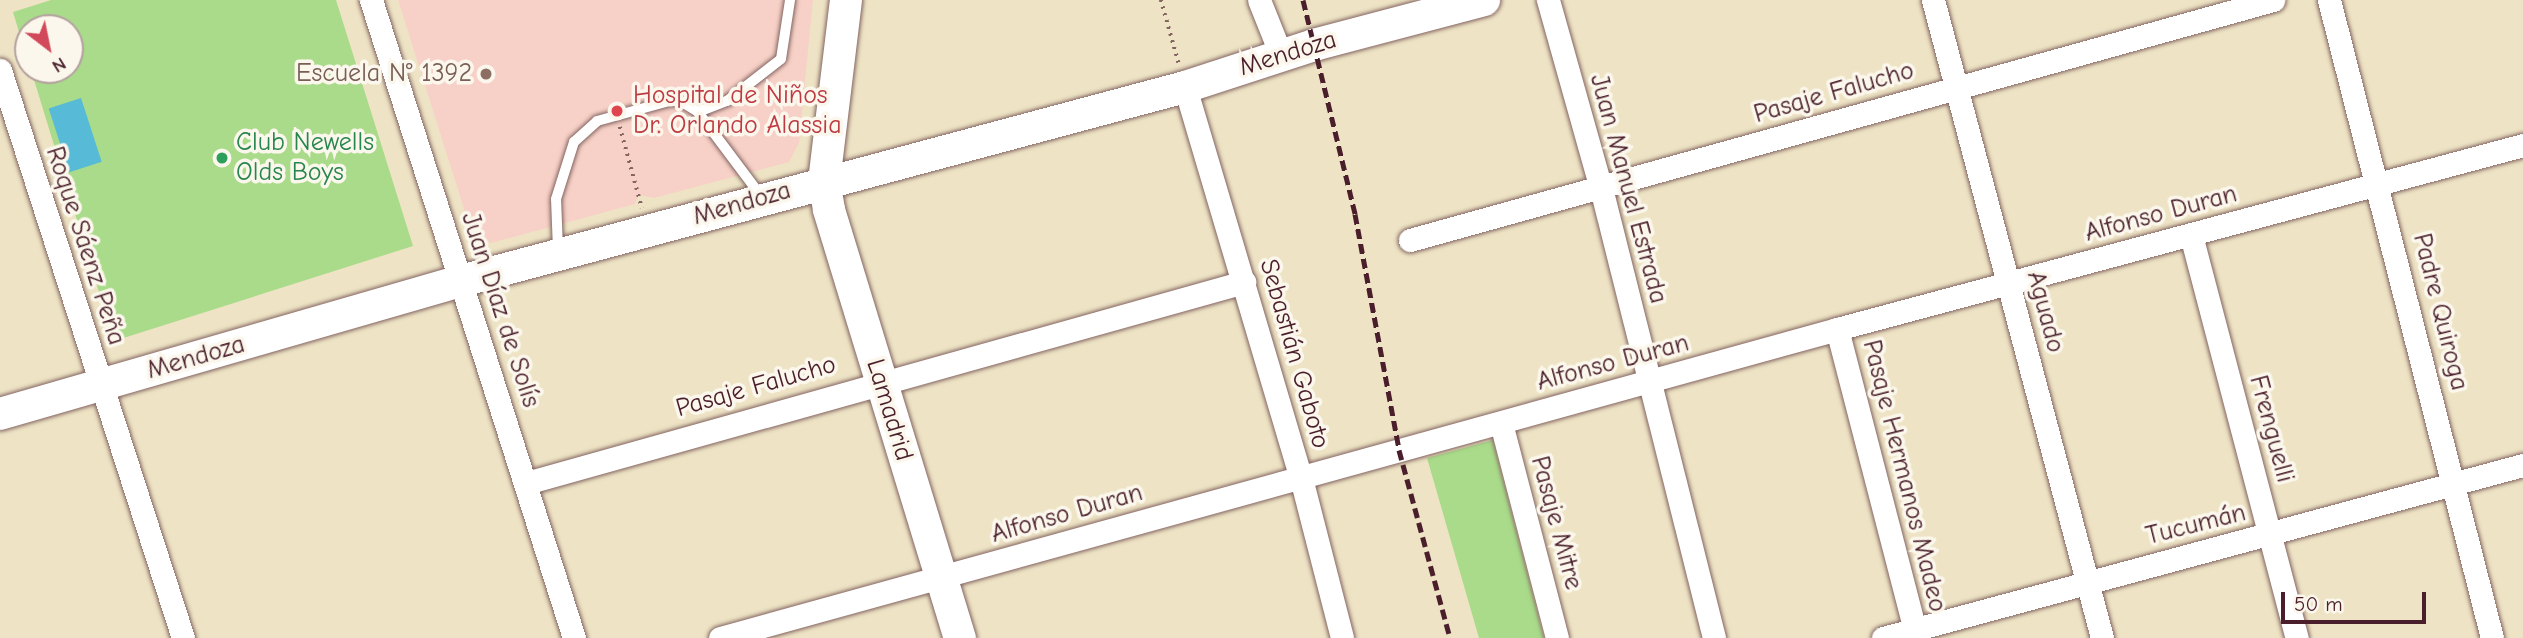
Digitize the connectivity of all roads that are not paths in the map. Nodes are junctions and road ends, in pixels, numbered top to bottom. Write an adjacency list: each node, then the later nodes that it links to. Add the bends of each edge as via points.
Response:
1 (371, 0): 23 (street, Juan Díaz de Solís)
2 (790, 0): 14 (lane, via 781,60 727,101)
3 (846, 0): 16 (street)
4 (1259, 0): 10 (street)
5 (1485, 0): 10 (street, Mendoza)
6 (1548, 0): 18 (street, Juan Manuel Estrada)
7 (1933, 0): 13 (street, Aguado)
8 (2273, 0): 13 (street, Pasaje Falucho)
9 (2329, 0): 17 (street, Padre Quiroga)
10 (1281, 55): 12 (street, Mendoza)
11 (0, 70): 29 (street, Roque Sáenz Peña)
12 (1185, 87): 16 (street, Mendoza); 24 (street, Sebastián Gaboto)
13 (1957, 88): 18 (street, Pasaje Falucho); 25 (street, Aguado)
14 (698, 112): 19 (lane); 22 (lane, via 680,101 669,101 597,121 582,133 559,180)
15 (2523, 145): 17 (street, Alfonso Duran)
16 (824, 181): 19 (street, Mendoza); 27 (street, Lamadrid)
17 (2379, 184): 20 (street, Alfonso Duran); 35 (street, Padre Quiroga)
18 (1601, 188): 21 (street, Pasaje Falucho); 28 (street, Juan Manuel Estrada)
19 (763, 198): 22 (street, Mendoza)
20 (2191, 235): 25 (street, Alfonso Duran); 36 (street, Frenguelli)
21 (1410, 240)
22 (558, 255): 23 (street, Mendoza)
23 (461, 281): 29 (street, Mendoza); 34 (street, Juan Díaz de Solís)
24 (1244, 282): 27 (street, Pasaje Falucho); 33 (street, Sebastián Gaboto)
25 (2009, 285): 26 (street, Alfonso Duran); 38 (street, Aguado)
26 (1837, 328): 28 (street, Alfonso Duran); 39 (street, Pasaje Hermanos Madeo)
27 (880, 383): 34 (street, Pasaje Falucho); 37 (street, Lamadrid)
28 (1650, 383): 31 (street, Alfonso Duran); 46 (street, Juan Manuel Estrada)
29 (100, 385): 30 (street, Mendoza); 40 (street, Roque Sáenz Peña)
30 (0, 414)
31 (1501, 423): 33 (street, Alfonso Duran); 45 (street, Pasaje Mitre)
32 (2523, 465): 35 (street, Tucumán)
33 (1301, 478): 37 (street, Alfonso Duran); 44 (street, Sebastián Gaboto)
34 (526, 483): 41 (street, Juan Díaz de Solís)
35 (2454, 484): 36 (street, Tucumán); 50 (street, Padre Quiroga)
36 (2270, 535): 38 (street, Tucumán); 49 (street, Frenguelli)
37 (941, 578): 42 (street, Alfonso Duran); 43 (street, Lamadrid)
38 (2087, 582): 39 (street, Tucumán); 48 (street, Aguado)
39 (1915, 634): 47 (street, Tucumán)
40 (183, 638)
41 (574, 638)
42 (720, 638)
43 (960, 638)
44 (1342, 638)
45 (1557, 638)
46 (1714, 638)
47 (1883, 638)
48 (2102, 638)
49 (2297, 638)
50 (2491, 638)

